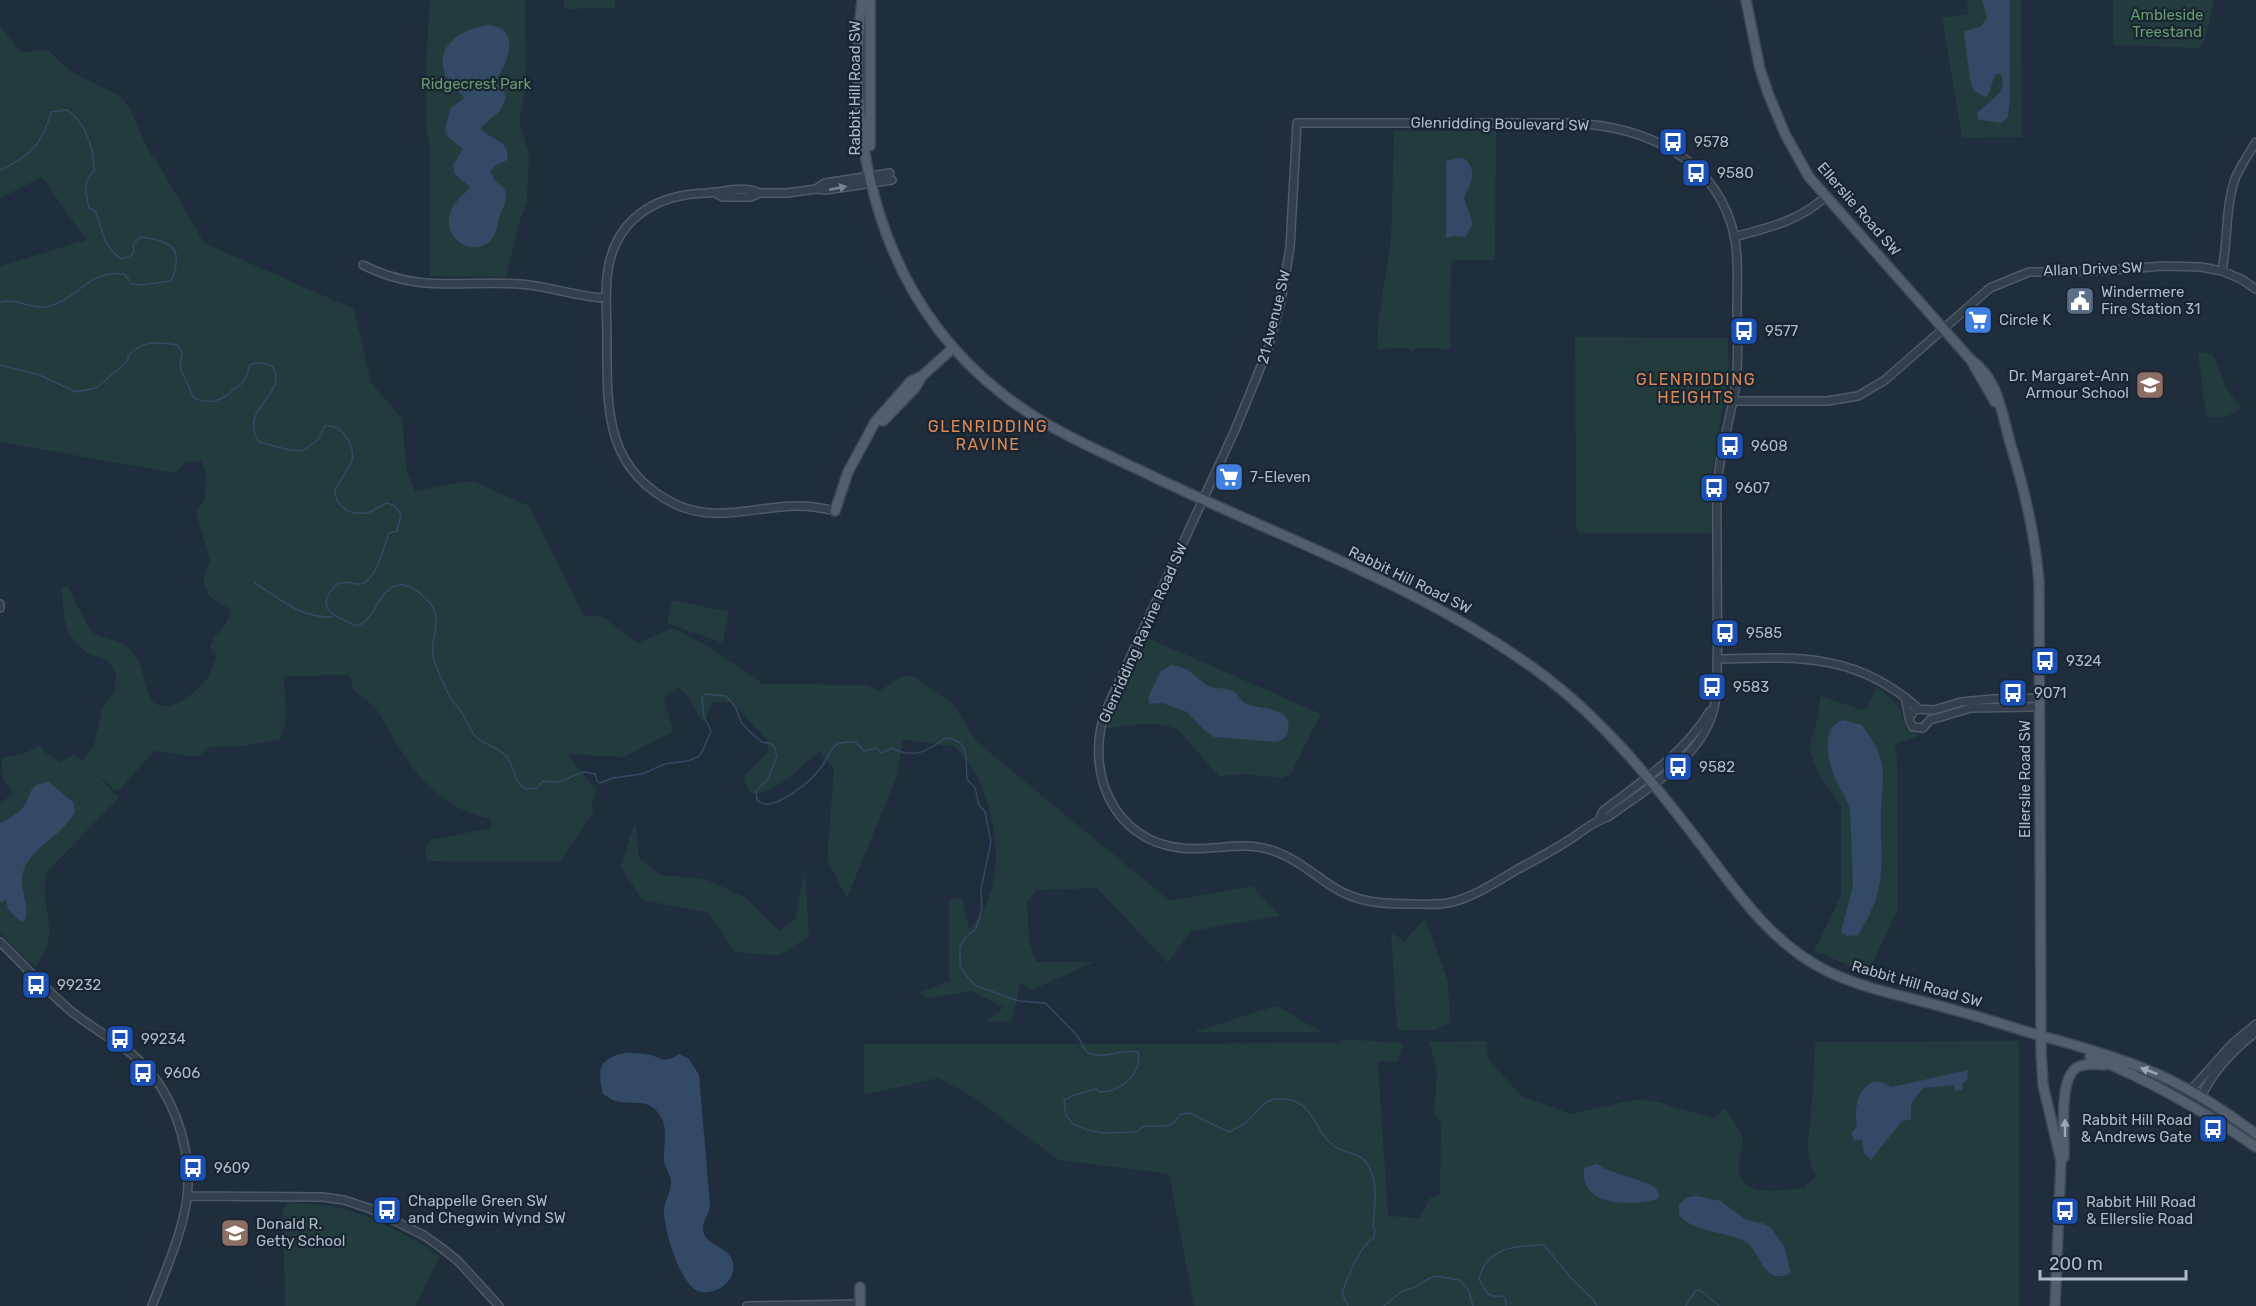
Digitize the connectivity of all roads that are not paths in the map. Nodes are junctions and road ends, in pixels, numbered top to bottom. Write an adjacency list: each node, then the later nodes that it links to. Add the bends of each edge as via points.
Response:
1 (862, 0): 4 (main road, Rabbit Hill Road SW)
2 (870, 0): 5 (main road, Rabbit Hill Road SW)
3 (1747, 0): 10 (main road, Ellerslie Road SW, via 1760,69 1775,112 1796,155)
4 (859, 42): 5 (main road, via 864,45); 9 (main road, Rabbit Hill Road SW, via 860,101)
5 (870, 109): 9 (main road, Rabbit Hill Road SW)
6 (1298, 123): 11 (street, Glenridding Boulevard SW, via 1571,123 1639,134 1669,147 1704,176 1722,204); 19 (street, 21 Avenue SW, via 1291,238 1281,302 1258,376)
7 (2256, 142): 13 (street, via 2231,194)
8 (891, 177): 9 (street)
9 (871, 179): 15 (street, via 825,183 816,189 787,193 724,190 682,194 652,204 620,236 611,255); 17 (main road, Rabbit Hill Road SW, via 884,231 900,268)
10 (1825, 197): 11 (street, via 1784,223); 16 (main road, Ellerslie Road SW)
11 (1734, 237): 18 (street, Glenridding Boulevard SW, via 1738,345)
12 (363, 265): 15 (street, via 397,279 426,284 521,284)
13 (2222, 271): 14 (street, Allan Drive SW); 16 (street, Allan Drive SW, via 2164,266 2029,272 1990,288)
14 (2256, 289)
15 (606, 298): 20 (street, via 608,412 620,448 643,482 680,506 708,513 799,506)
16 (1942, 328): 18 (street, Allan Drive SW, via 1885,380 1858,396 1827,401); 23 (main road, Ellerslie Road SW, via 1971,360 2003,418 2025,491 2039,582)
17 (952, 348): 19 (main road, Rabbit Hill Road SW, via 1004,396 1053,427); 20 (main road, via 922,376 911,381 868,432 848,472)
18 (1733, 401): 21 (street, Glenridding Boulevard SW, via 1718,479)
19 (1203, 500): 27 (main road, Rabbit Hill Road SW, via 1441,609 1498,644 1570,698); 28 (street, Glenridding Ravine Road SW, via 1098,734 1098,764 1104,788 1130,826 1170,847 1243,845 1270,849 1291,858 1340,892 1364,901 1438,904 1481,890)
20 (835, 511)
21 (1717, 659): 22 (street, via 1831,662 1877,678); 27 (street, Glenridding Boulevard SW, via 1716,692 1710,712 1690,740)
22 (1905, 697): 24 (street); 25 (street)
23 (2040, 703): 24 (street, via 1974,700); 26 (street, via 1971,708); 32 (main road, Ellerslie Road SW)
24 (1922, 710): 25 (street, via 1913,711); 26 (street)
25 (1910, 716): 26 (street, via 1910,724 1917,729 1925,727)
26 (1929, 720)
27 (1650, 780): 28 (street, Glenridding Boulevard SW, via 1603,811); 32 (main road, Rabbit Hill Road SW, via 1754,914 1793,951 1854,982)
28 (1599, 820)
29 (0, 942): 41 (street, via 65,1006 133,1055 152,1074 178,1125 187,1164)
30 (2256, 1024): 35 (street, via 2232,1044)
31 (2256, 1032): 36 (street, via 2213,1075)
32 (2041, 1036): 33 (main road, Rabbit Hill Road SW); 39 (main road, Ellerslie Road SW, via 2043,1085)
33 (2059, 1041): 34 (main road, Rabbit Hill Road SW); 35 (main road, Rabbit Hill Road SW, one-way to 33, via 2150,1071)
34 (2112, 1065): 37 (main road, Rabbit Hill Road SW); 42 (main road, one-way to 34, via 2066,1085 2072,1072 2083,1065)
35 (2190, 1091): 36 (main road, Rabbit Hill Road SW)
36 (2201, 1097): 38 (main road, Rabbit Hill Road SW)
37 (2193, 1106): 38 (main road, via 2201,1104); 40 (main road, Rabbit Hill Road SW)
38 (2256, 1134)
39 (2055, 1144): 42 (main road, Ellerslie Road SW, via 2061,1161); 48 (main road, Ellerslie Road SW)
40 (2256, 1147)
41 (187, 1196): 45 (street); 46 (street, via 322,1197 362,1205 443,1249)
42 (2060, 1207): 49 (main road, Ellerslie Road SW)
43 (860, 1287): 44 (main road)
44 (860, 1305): 47 (street)
45 (152, 1306)
46 (499, 1306)
47 (747, 1306)
48 (2050, 1306)
49 (2055, 1306)

